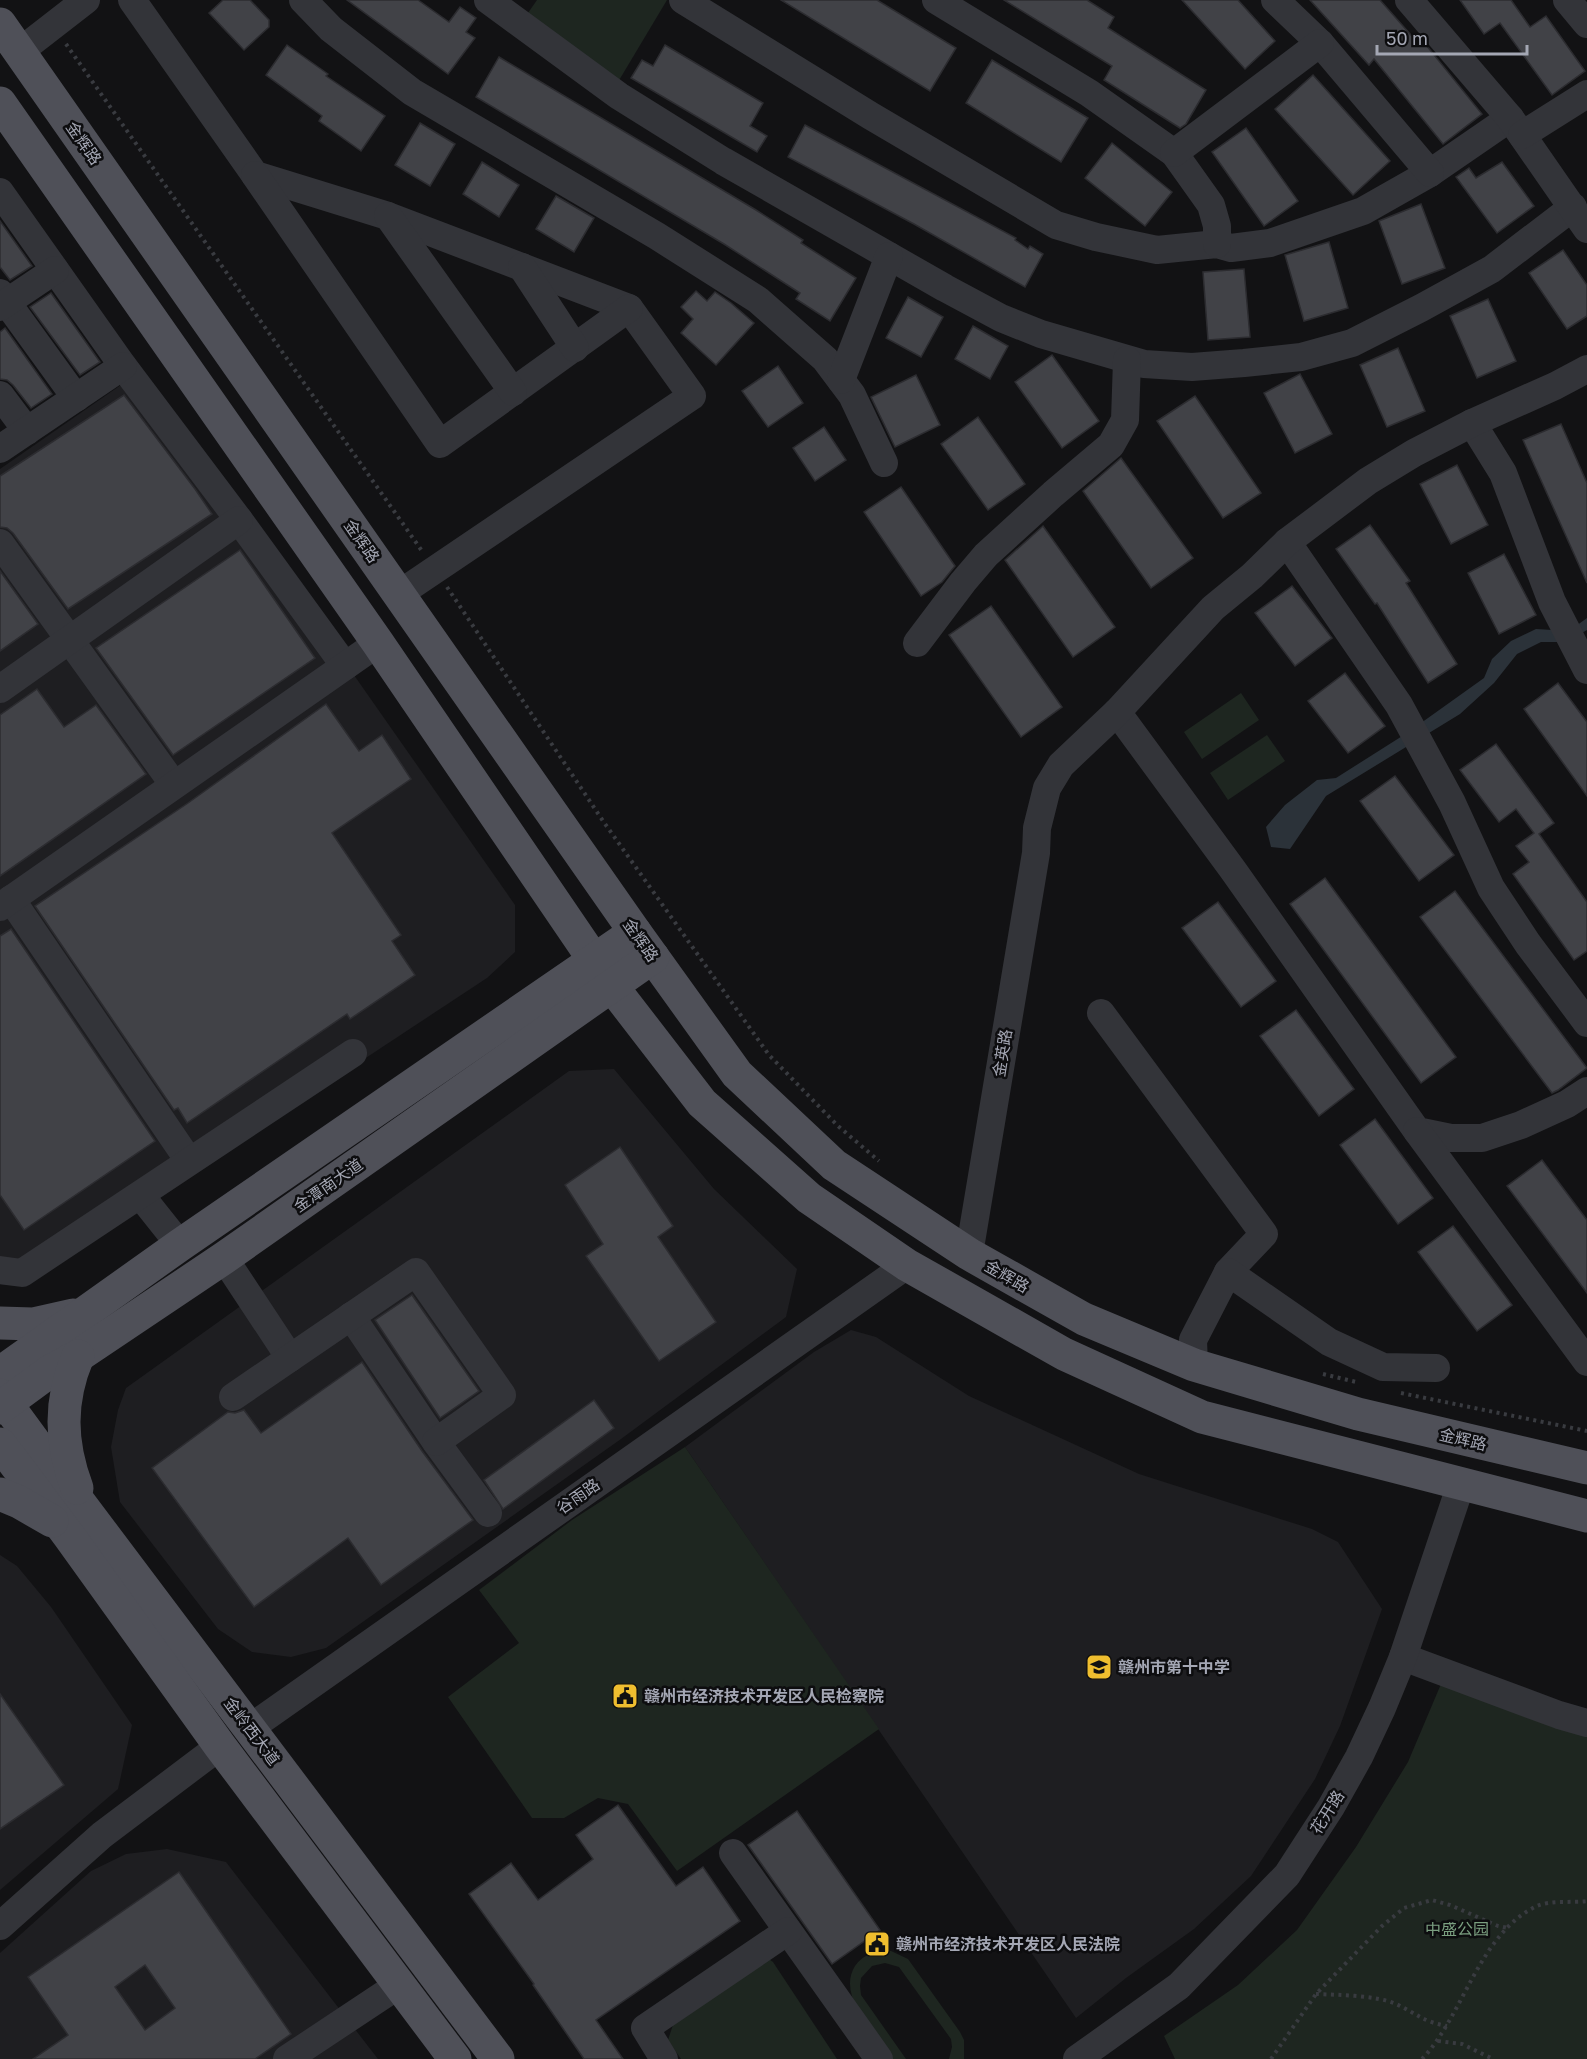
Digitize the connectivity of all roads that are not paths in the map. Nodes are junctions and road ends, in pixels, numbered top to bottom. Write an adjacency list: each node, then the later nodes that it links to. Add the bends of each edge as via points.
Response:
1 (86, 0): 13 (street)
2 (132, 0): 19 (street)
3 (303, 0): 33 (street, via 331,29 412,92 758,300 825,359)
4 (488, 0): 24 (street, via 619,96)
5 (683, 0): 23 (street, via 1056,225 1157,250)
6 (936, 0): 17 (street, via 1089,93)
7 (1275, 0): 12 (street)
8 (1409, 0): 16 (street)
9 (1567, 0): 11 (street)
10 (0, 24): 13 (main road, 金辉路)
11 (1587, 24)
12 (1320, 43): 17 (street); 18 (street)
13 (19, 52): 44 (main road, 金辉路)
14 (1587, 94): 16 (street)
15 (0, 103): 46 (main road)
16 (1516, 127): 18 (street); 22 (street)
17 (1174, 153): 23 (street, via 1211,205)
18 (1430, 172): 23 (street, via 1363,211 1270,243 1231,248)
19 (255, 174): 21 (street); 34 (street, via 440,444)
20 (0, 192): 26 (street)
21 (388, 216): 25 (street); 34 (street)
22 (1580, 218): 30 (street, via 1421,309 1352,343 1301,357 1192,367)
23 (1217, 244)
24 (889, 256): 30 (street, via 1001,318); 33 (street)
25 (522, 267): 28 (street); 29 (street)
26 (55, 270): 27 (street); 31 (street)
27 (2, 301): 36 (street)
28 (629, 309): 29 (street); 44 (street, via 692,396)
29 (575, 348): 34 (street)
30 (1127, 360): 47 (street, via 1125,420 1111,445 986,555)
31 (123, 366): 36 (street); 41 (street)
32 (1587, 369): 37 (street, 金英路)
33 (841, 380): 40 (street)
34 (513, 392)
35 (0, 395): 38 (street)
36 (76, 398): 38 (street)
37 (1472, 423): 42 (street, 金英路, via 1377,476); 48 (street, via 1503,473 1552,602)
38 (27, 431): 39 (street)
39 (0, 449)
40 (884, 463)
41 (239, 520): 45 (street); 49 (street)
42 (1287, 542): 51 (street, 金英路, via 1213,608); 58 (street, via 1399,705 1452,803 1491,888)
43 (0, 543): 45 (street)
44 (399, 594): 54 (main road, 金辉路)
45 (68, 641): 50 (street); 52 (street)
46 (378, 643): 49 (street); 55 (main road)
47 (917, 643)
48 (1581, 660)
49 (345, 666): 52 (street)
50 (0, 689)
51 (1117, 712): 61 (street); 65 (street, 金英路, via 1061,765 1047,788 1036,828 1036,853)
52 (174, 785): 53 (street)
53 (5, 903): 62 (street)
54 (644, 944): 55 (main road); 56 (main road, 金潭南大道); 65 (main road, 金辉路, via 737,1074 834,1166)
55 (594, 958): 56 (main road); 64 (main road)
56 (611, 985): 66 (main road, 金潭南大道); 67 (main road, via 702,1103 808,1198)
57 (1101, 1013): 69 (street, via 1264,1234)
58 (1587, 1023)
59 (353, 1053): 62 (street)
60 (1587, 1091): 61 (street, via 1521,1125 1482,1138 1450,1138)
61 (1417, 1131): 75 (street)
62 (189, 1161): 63 (street)
63 (141, 1196): 64 (street); 68 (street, via 22,1273)
64 (180, 1245): 70 (main road)
65 (969, 1254): 76 (main road, 金辉路, via 1084,1319)
66 (224, 1258): 73 (main road, 金潭南大道); 74 (street)
67 (907, 1265): 83 (main road, via 1064,1354 1202,1418); 90 (street, 谷雨路)
68 (0, 1270)
69 (1228, 1272): 76 (street, via 1193,1340); 77 (street, via 1329,1342 1383,1367)
70 (89, 1308): 72 (main road, via 52,1321); 78 (main road)
71 (351, 1316): 74 (street); 80 (street); 80 (street, via 416,1272 502,1395)
72 (0, 1323)
73 (78, 1356): 78 (main road, 金潭南大道); 87 (main road, via 66,1390 63,1429)
74 (290, 1358): 79 (street)
75 (1587, 1362)
76 (1194, 1365): 82 (main road, 金辉路, via 1358,1414)
77 (1436, 1368)
78 (2, 1395): 87 (main road, 金岭西大道)
79 (233, 1398)
80 (436, 1442): 85 (street)
81 (0, 1444): 87 (main road, 金岭西大道)
82 (1587, 1468)
83 (1461, 1484): 86 (main road); 88 (street, 花开路)
84 (0, 1494): 87 (main road)
85 (488, 1514)
86 (1587, 1516)
87 (77, 1523): 90 (main road, 金岭西大道); 91 (main road, 金岭西大道)
88 (1403, 1657): 89 (street); 101 (street, 花开路, via 1359,1757 1287,1875 1179,1986)
89 (1587, 1723)
90 (250, 1728): 98 (main road, 金岭西大道)
91 (220, 1746): 93 (street, via 102,1835); 95 (main road, 金岭西大道)
92 (733, 1853): 94 (street)
93 (0, 1926)
94 (788, 1931): 99 (street, via 645,2028); 100 (street)
95 (400, 1984): 96 (street); 97 (main road, 金岭西大道)
96 (287, 2059)
97 (455, 2059)
98 (498, 2059)
99 (664, 2059)
100 (879, 2059)
101 (1077, 2059)

